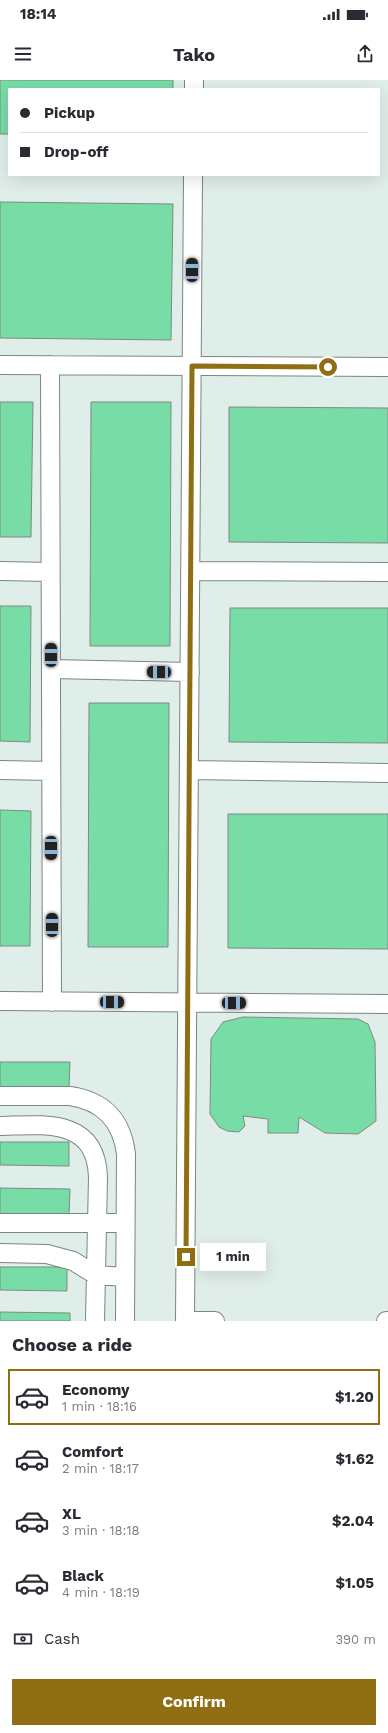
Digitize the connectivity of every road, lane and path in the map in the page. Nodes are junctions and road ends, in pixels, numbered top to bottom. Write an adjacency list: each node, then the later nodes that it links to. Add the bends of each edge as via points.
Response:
1 (193, 176): 4 (lane)
2 (0, 365): 3 (lane)
3 (50, 365): 4 (lane); 8 (lane)
4 (192, 366): 5 (lane); 7 (lane)
5 (388, 367)
6 (0, 571): 8 (lane)
7 (190, 571): 9 (lane); 11 (lane)
8 (50, 572): 10 (lane)
9 (388, 572)
10 (51, 669): 11 (lane); 14 (lane)
11 (190, 672): 13 (lane)
12 (0, 770): 14 (lane)
13 (189, 770): 15 (lane); 18 (lane)
14 (51, 771): 17 (lane)
15 (388, 773)
16 (0, 1001): 17 (lane)
17 (52, 1002): 18 (lane)
18 (187, 1003): 19 (lane); 30 (lane)
19 (388, 1004)
20 (0, 1096): 24 (lane, via 70,1096 101,1107 110,1114 122,1133 125,1144)
21 (0, 1126): 23 (lane, via 56,1126 76,1133 84,1139 98,1167)
22 (0, 1223): 23 (lane)
23 (97, 1223): 24 (lane); 26 (lane)
24 (126, 1223): 27 (lane)
25 (0, 1253): 26 (lane, via 53,1255 72,1261)
26 (96, 1274): 27 (lane); 28 (lane)
27 (125, 1277): 29 (lane)
28 (95, 1321)
29 (124, 1321)
30 (185, 1321): 31 (lane)
31 (215, 1321)

